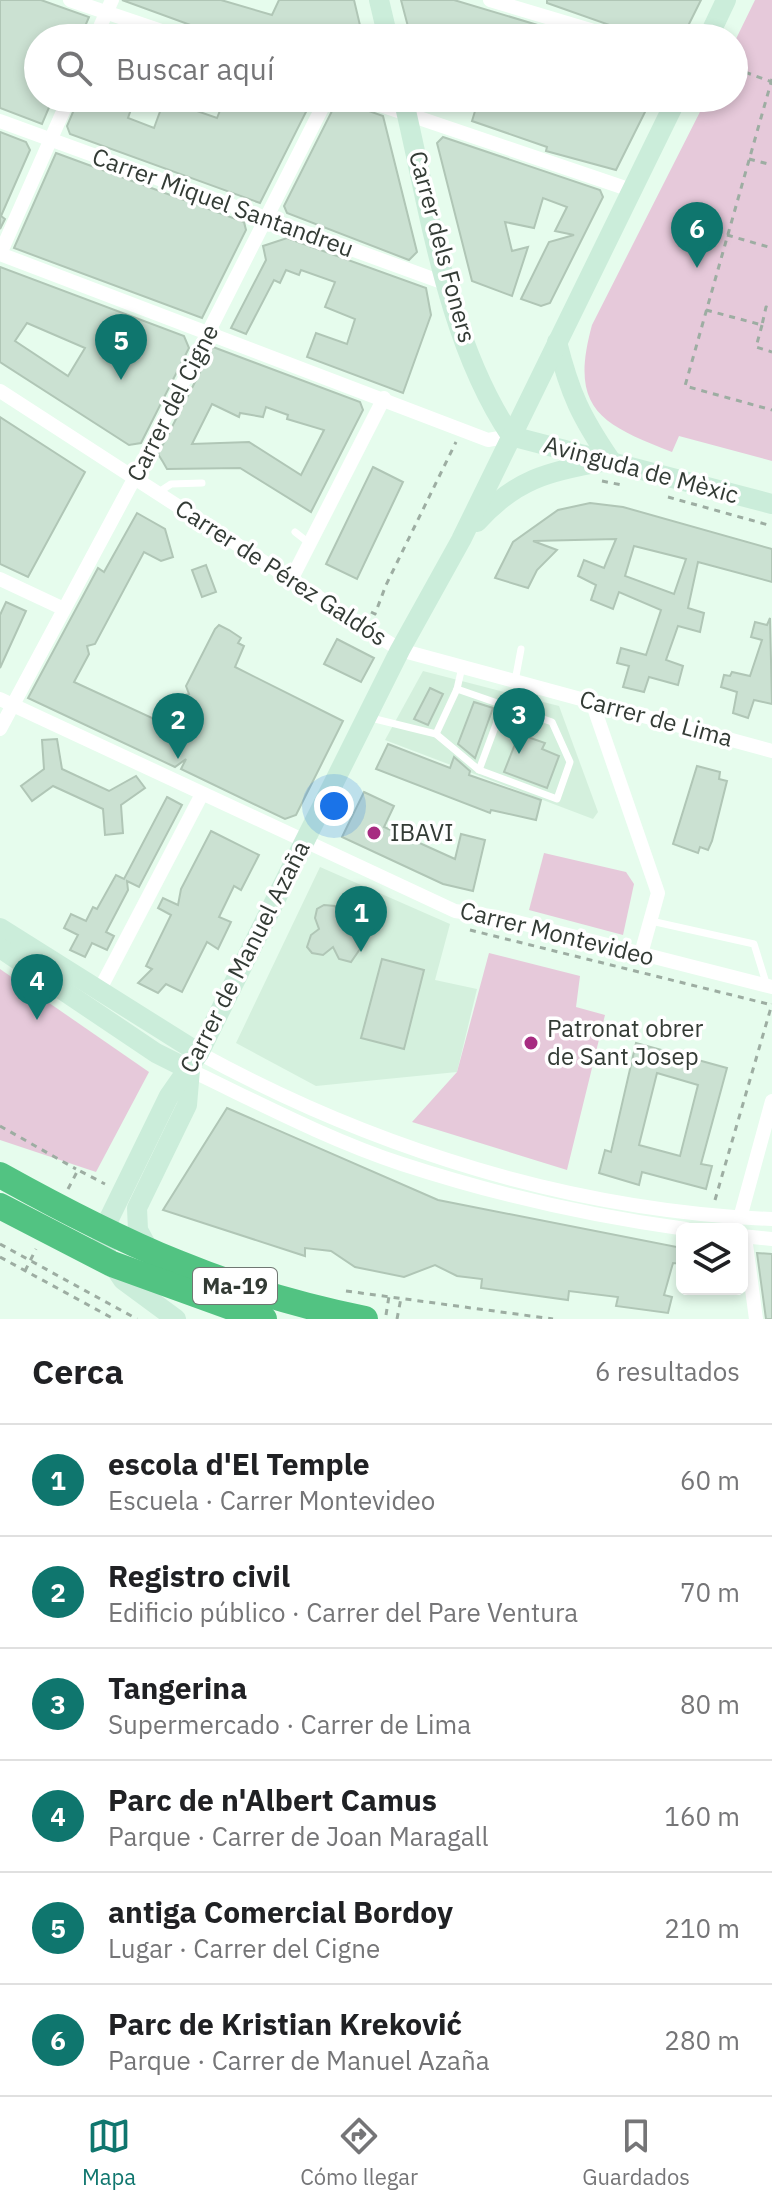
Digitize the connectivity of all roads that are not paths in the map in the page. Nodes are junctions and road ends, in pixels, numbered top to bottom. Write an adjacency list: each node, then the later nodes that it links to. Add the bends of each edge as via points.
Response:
1 (70, 0): 6 (street)
2 (379, 0): 8 (street)
3 (490, 0): 5 (street)
4 (726, 0): 10 (street)
5 (514, 3): 9 (street)
6 (109, 6): 7 (street)
7 (150, 24)
8 (385, 24)
9 (576, 24)
10 (715, 24)
11 (63, 112): 17 (street)
12 (320, 112): 19 (street, Carrer del Cigne)
13 (405, 112): 21 (street, Carrer dels Foners)
14 (420, 112): 18 (street)
15 (670, 112): 18 (street, Carrer de Manuel Azaña)
16 (0, 121): 17 (street, Carrer Miquel Santandreu)
17 (51, 139): 19 (street, Carrer Miquel Santandreu); 20 (street)
18 (631, 190): 23 (street, Carrer de Manuel Azaña)
19 (267, 219): 21 (street, Carrer Miquel Santandreu); 22 (street, Carrer del Cigne)
20 (0, 254): 22 (street)
21 (447, 284): 26 (street, Carrer dels Foners, via 487,400)
22 (207, 334): 25 (street); 28 (street, Carrer del Cigne)
23 (557, 342): 26 (street, Carrer de Manuel Azaña); 27 (street, via 582,419)
24 (0, 391): 28 (street, Carrer de Pérez Galdós)
25 (384, 398): 26 (street, via 488,440); 34 (street)
26 (511, 436): 27 (street, Avinguda de Mèxic); 33 (street, Carrer de Manuel Azaña)
27 (611, 461): 31 (street, Avinguda de Mèxic); 33 (street, Carrer de Manuel Azaña, via 554,470 519,485 494,503)
28 (134, 479): 30 (street, Carrer de Pérez Galdós); 37 (street, Carrer del Cigne)
29 (202, 483): 30 (lane, via 171,484)
30 (157, 494): 35 (street, Carrer de Pérez Galdós)
31 (772, 504)
32 (295, 532): 34 (lane)
33 (461, 540): 39 (street, Carrer de Manuel Azaña)
34 (309, 543): 35 (street)
35 (292, 578): 39 (street, Carrer de Pérez Galdós)
36 (0, 579): 37 (street)
37 (64, 609): 43 (street, Carrer del Cigne)
38 (521, 649): 41 (lane)
39 (400, 650): 40 (street, Carrer de Lima); 47 (street, Carrer de Manuel Azaña)
40 (462, 667): 41 (street, Carrer de Lima); 42 (lane)
41 (521, 683): 44 (street, Carrer de Lima); 46 (lane)
42 (457, 689): 45 (lane); 49 (lane)
43 (7, 702): 48 (street, Carrer del Cigne); 52 (street, Carrer Montevideo)
44 (592, 702): 50 (street, Carrer de Lima); 54 (street, via 658,893)
45 (504, 703): 46 (lane); 51 (lane)
46 (521, 709): 51 (lane, via 552,722 570,762 557,799)
47 (367, 717): 49 (lane); 53 (street, Carrer de Manuel Azaña)
48 (0, 729)
49 (436, 734): 51 (lane)
50 (772, 751)
51 (479, 770)
52 (202, 794): 53 (street, Carrer Montevideo); 59 (street)
53 (305, 842): 57 (street, Carrer Montevideo, via 455,911); 60 (street, Carrer de Manuel Azaña)
54 (651, 921): 57 (street); 58 (lane, via 754,944)
55 (0, 928): 59 (street)
56 (0, 948): 60 (street, via 156,1053)
57 (641, 954): 58 (street, Carrer Montevideo)
58 (770, 986)
59 (99, 991): 60 (street)
60 (194, 1062): 64 (street, via 447,1159 579,1195); 66 (street, via 330,1136 400,1163 567,1208); 67 (street, Carrer de Manuel Azaña, via 169,1096); 70 (street, via 187,1105 137,1208 138,1230)
61 (772, 1101): 64 (street)
62 (0, 1175): 67 (highway, Ma-19)
63 (0, 1206): 71 (highway, Ma-19)
64 (740, 1218): 65 (street)
65 (772, 1219)
66 (676, 1227)
67 (103, 1231): 70 (highway, Ma-19); 71 (street, via 103,1247)
68 (748, 1237): 69 (street)
69 (772, 1239)
70 (151, 1254): 73 (highway, Ma-19)
71 (112, 1264): 74 (street, via 131,1288); 75 (highway, Ma-19)
72 (748, 1268): 77 (street)
73 (327, 1314): 76 (highway, Ma-19)
74 (176, 1319)
75 (264, 1319)
76 (365, 1319)
77 (756, 1319)

